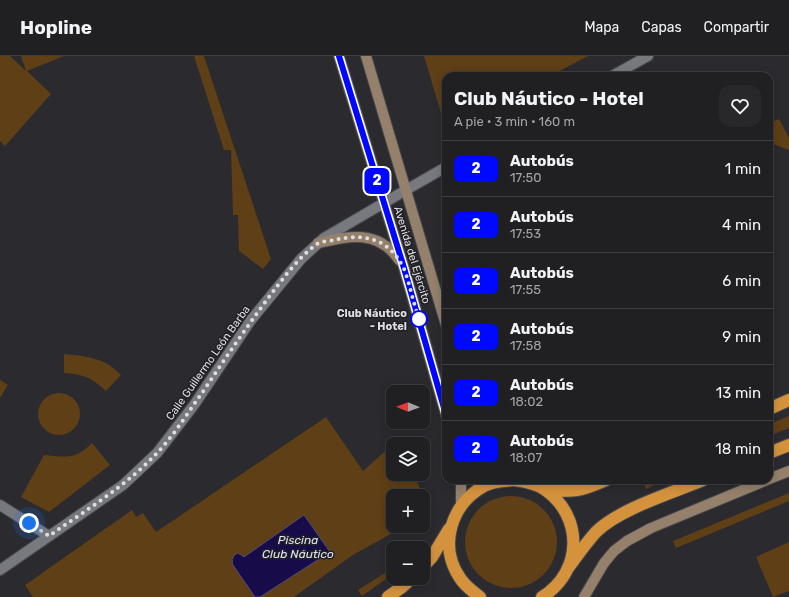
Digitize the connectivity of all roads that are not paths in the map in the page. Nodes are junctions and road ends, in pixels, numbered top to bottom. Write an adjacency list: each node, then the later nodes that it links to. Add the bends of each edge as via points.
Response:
1 (339, 56): 7 (main road, Avenida del Ejército)
2 (366, 56): 6 (main road, Avenida del Ejército)
3 (648, 56): 4 (street)
4 (619, 72)
5 (442, 169): 6 (street, Calle Guillermo León Barba)
6 (406, 190): 7 (street, Calle Guillermo León Barba); 10 (main road, Avenida del Ejército)
7 (384, 203): 8 (street, Calle Guillermo León Barba); 9 (main road, Avenida del Ejército)
8 (318, 243): 9 (main road, via 357,237 374,240 385,244); 28 (street, Calle Guillermo León Barba, via 301,258 251,320 194,406 157,453 123,484)
9 (404, 268): 12 (main road, Avenida del Ejército)
10 (442, 312)
11 (789, 400): 13 (highway)
12 (442, 401)
13 (773, 407)
14 (789, 445): 15 (highway)
15 (773, 451)
16 (789, 471): 17 (main road)
17 (773, 478)
18 (461, 484): 26 (main road)
19 (491, 484): 26 (highway, via 473,494)
20 (534, 484): 24 (highway)
21 (596, 484): 24 (highway, via 574,491)
22 (693, 484): 30 (highway, via 607,523 585,545)
23 (758, 484): 36 (main road, via 651,528 627,541 604,563)
24 (544, 489): 30 (highway, via 556,498 571,524 573,554)
25 (0, 505): 28 (street)
26 (461, 506): 27 (highway)
27 (451, 524): 29 (highway); 34 (highway, via 449,548 453,566 460,579)
28 (49, 536): 31 (street, Calle Guillermo León Barba)
29 (430, 558)
30 (568, 568): 35 (highway, via 561,581)
31 (0, 570)
32 (404, 585): 33 (highway)
33 (388, 597)
34 (480, 597)
35 (542, 597)
36 (584, 597)

